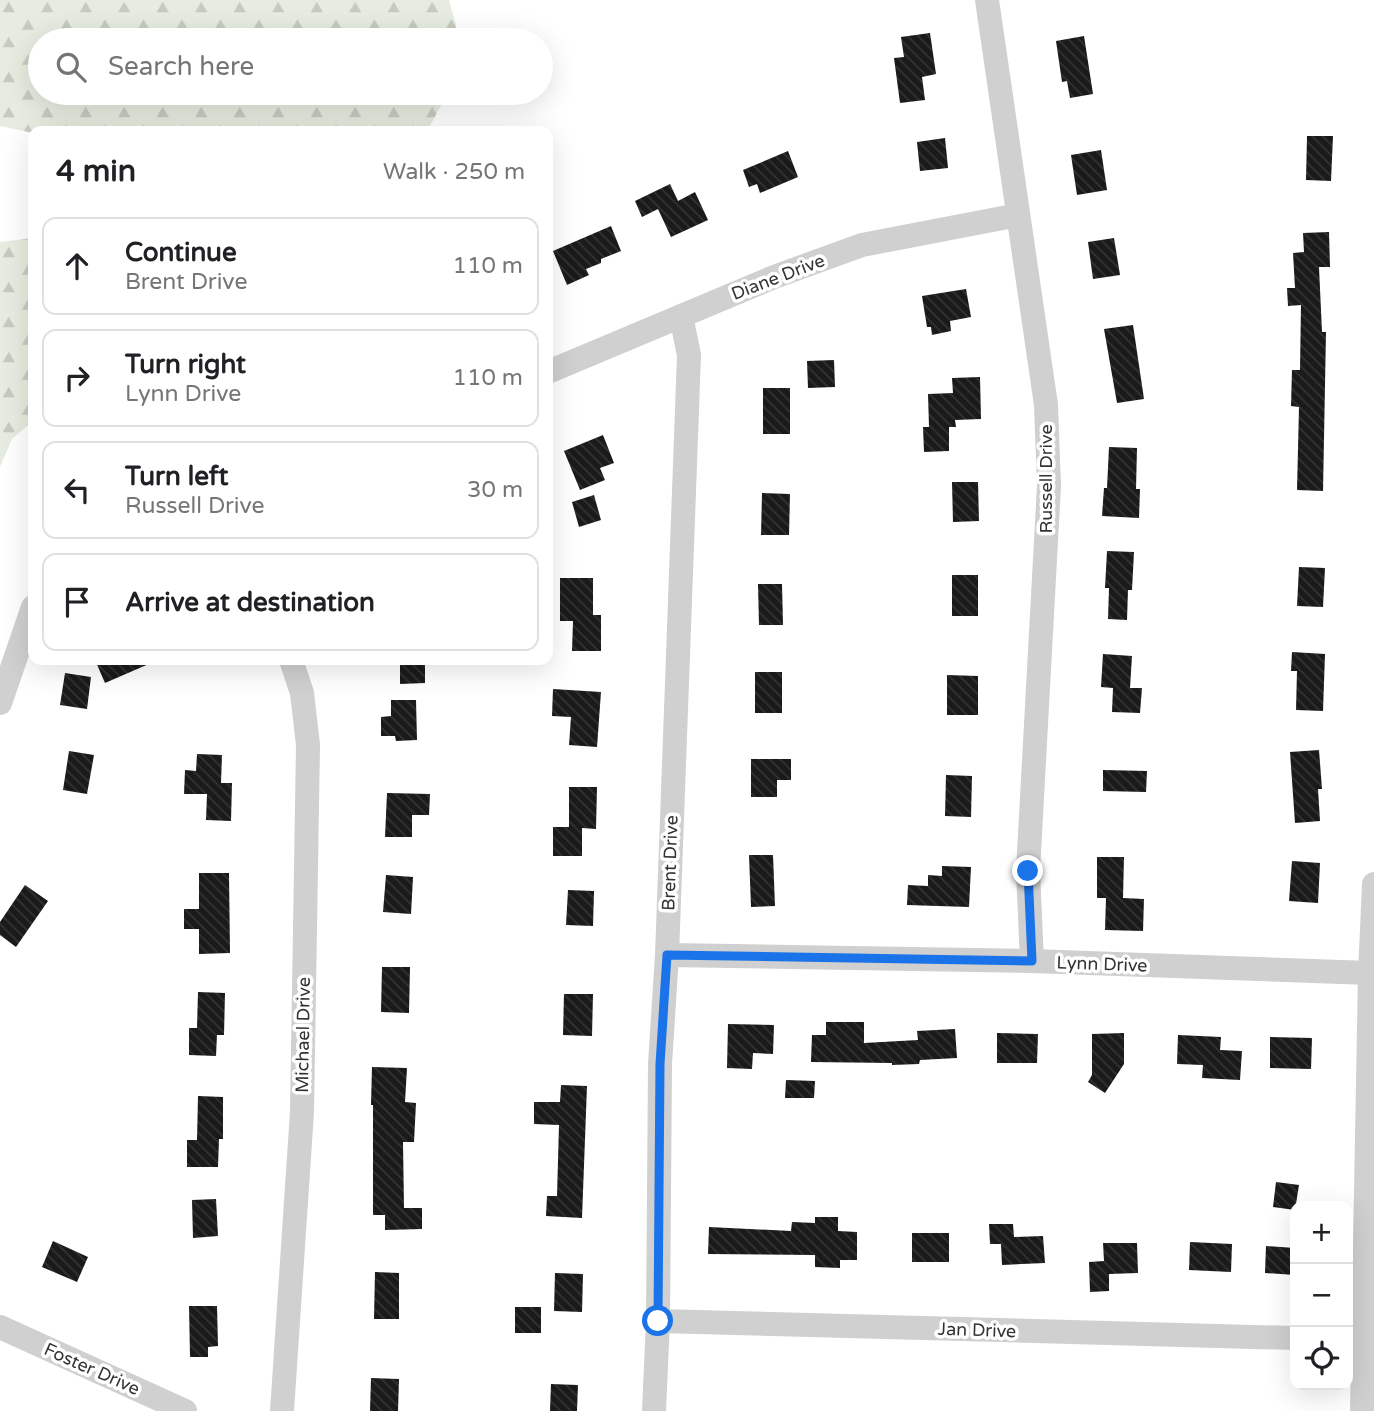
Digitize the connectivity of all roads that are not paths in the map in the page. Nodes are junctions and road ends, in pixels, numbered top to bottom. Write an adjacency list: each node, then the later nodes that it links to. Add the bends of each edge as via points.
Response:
1 (987, 0): 2 (street, Russell Drive)
2 (1018, 215): 3 (street, Diane Drive, via 862,245); 10 (street, Russell Drive, via 1046,405 1049,486 1028,871)
3 (681, 316): 4 (street, Diane Drive); 9 (street, Brent Drive, via 689,355)
4 (553, 370)
5 (28, 622): 7 (street)
6 (293, 665): 17 (street, Michael Drive, via 302,693 308,746 302,1112)
7 (0, 703)
8 (1374, 884): 11 (street)
9 (667, 955): 10 (street, Lynn Drive); 12 (street, Brent Drive, via 660,1064)
10 (1032, 961): 11 (street, Lynn Drive)
11 (1370, 973): 15 (street)
12 (658, 1321): 14 (street, Jan Drive); 18 (street, Brent Drive)
13 (0, 1327): 16 (street, Foster Drive)
14 (1290, 1338)
15 (1356, 1340): 19 (street)
16 (185, 1411)
17 (282, 1411)
18 (654, 1411)
19 (1362, 1411)

